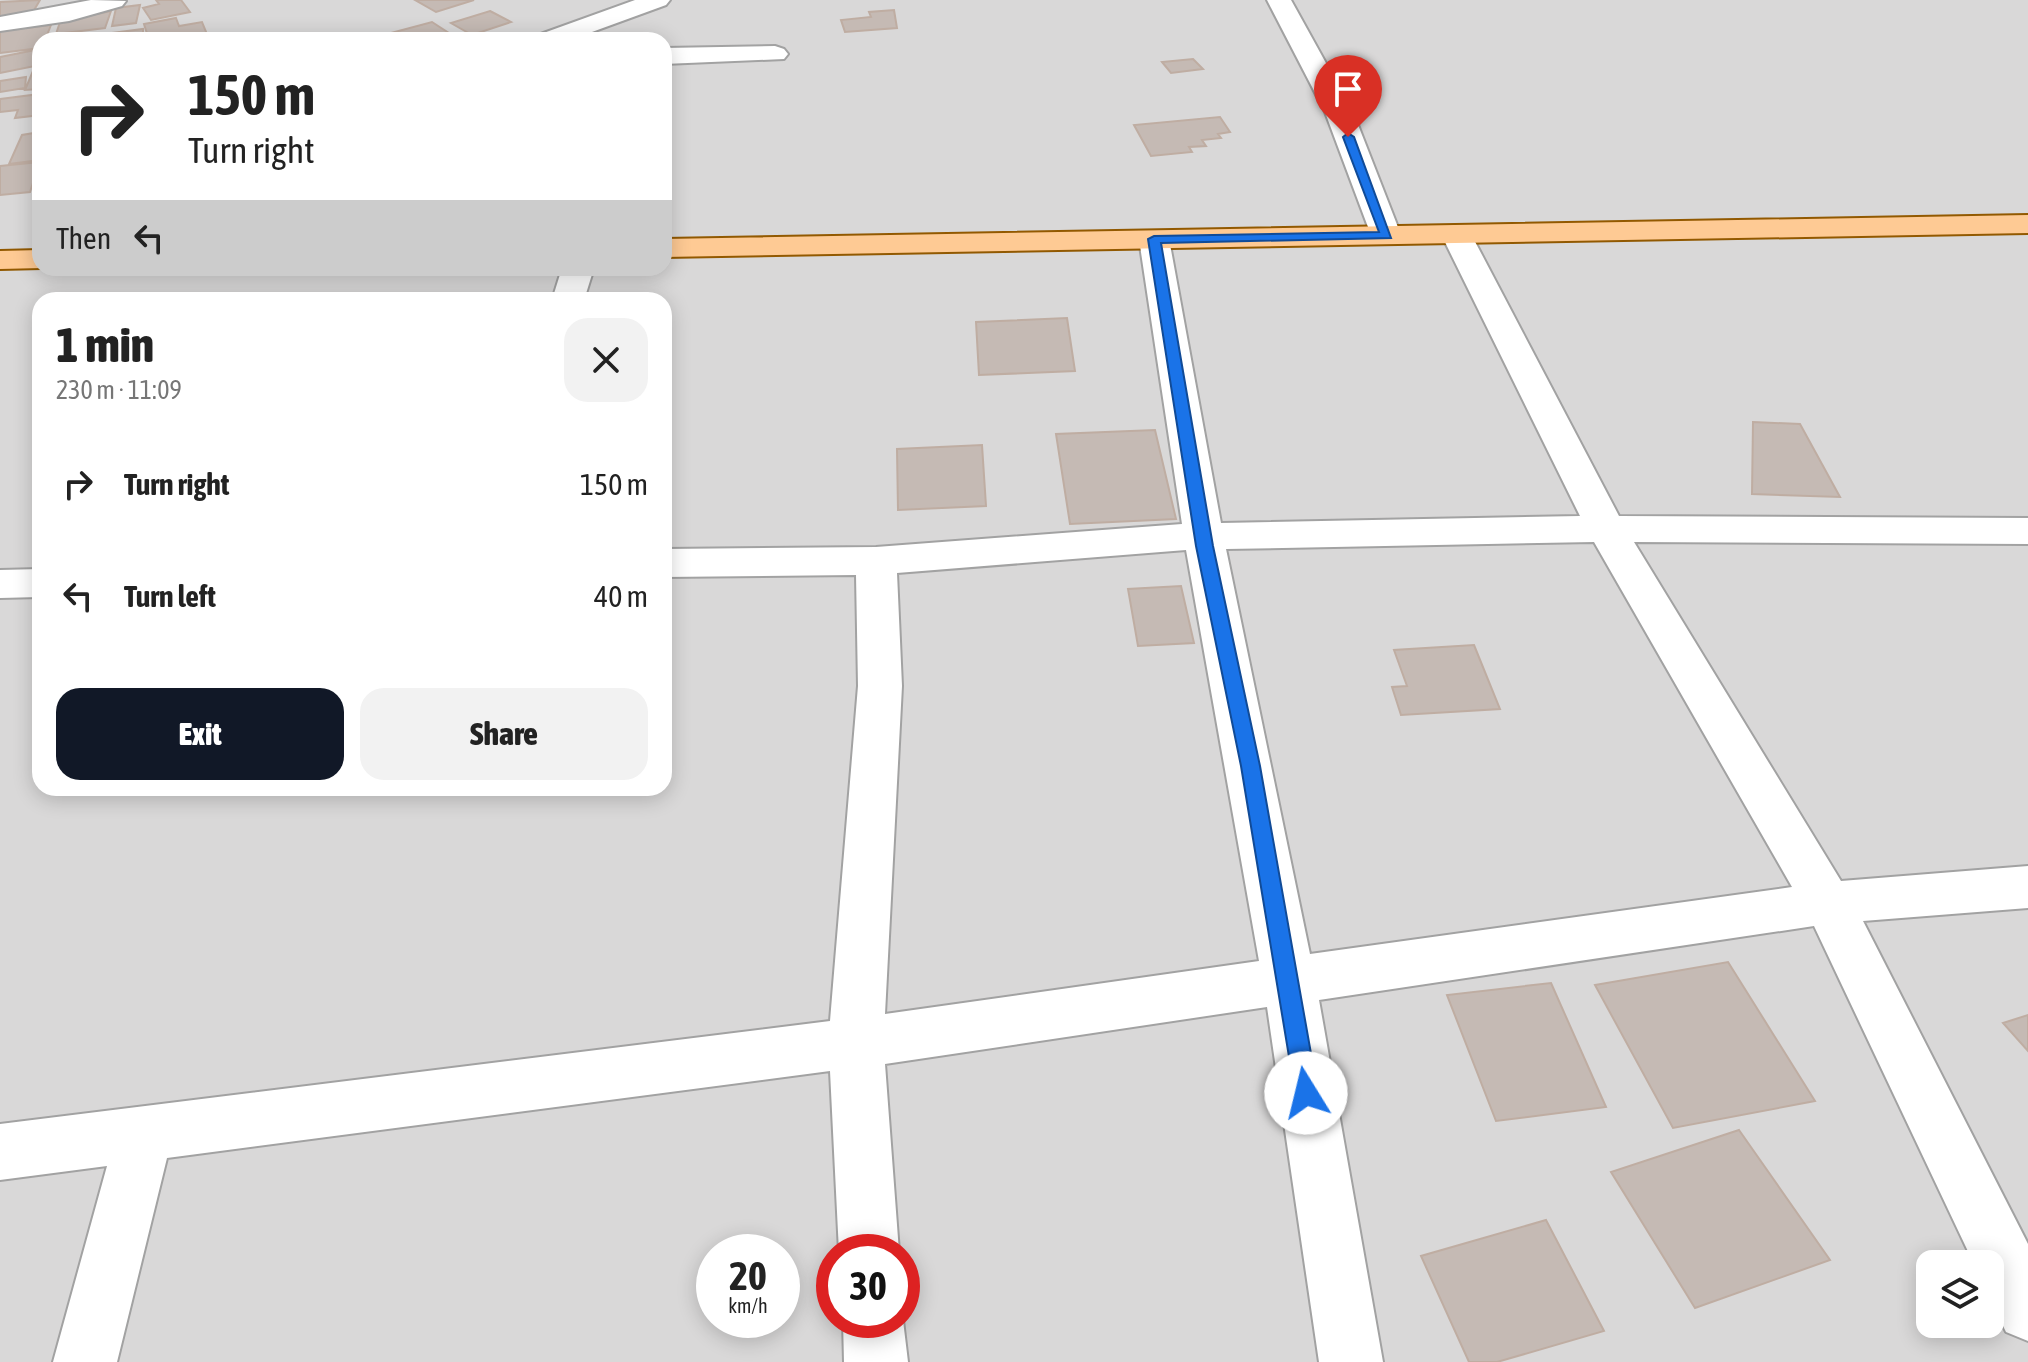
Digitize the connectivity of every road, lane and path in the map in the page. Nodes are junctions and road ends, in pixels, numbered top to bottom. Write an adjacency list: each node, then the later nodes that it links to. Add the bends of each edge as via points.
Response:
1 (658, 0): 5 (street)
2 (1279, 0): 10 (street, via 1339,112)
3 (114, 1): 4 (street)
4 (0, 24)
5 (569, 32)
6 (775, 54): 7 (street)
7 (672, 56)
8 (2028, 224): 9 (main road)
9 (1456, 234): 10 (main road); 15 (street)
10 (1386, 235): 11 (main road)
11 (1154, 239): 12 (main road); 17 (street)
12 (672, 248)
13 (32, 259): 14 (main road)
14 (0, 260)
15 (1606, 529): 16 (street); 17 (street); 23 (street)
16 (2028, 531)
17 (1203, 536): 18 (street); 24 (street)
18 (876, 561): 19 (street); 25 (street, via 880,686)
19 (672, 563)
20 (32, 583): 21 (street)
21 (0, 584)
22 (2028, 887): 23 (street)
23 (1828, 903): 24 (street); 29 (street)
24 (1289, 980): 25 (street); 33 (street)
25 (856, 1043): 26 (street); 28 (street)
26 (144, 1134): 27 (street); 31 (street)
27 (0, 1152)
28 (868, 1234)
29 (2028, 1310)
30 (875, 1338): 32 (street)
31 (85, 1362)
32 (876, 1362)
33 (1351, 1362)

